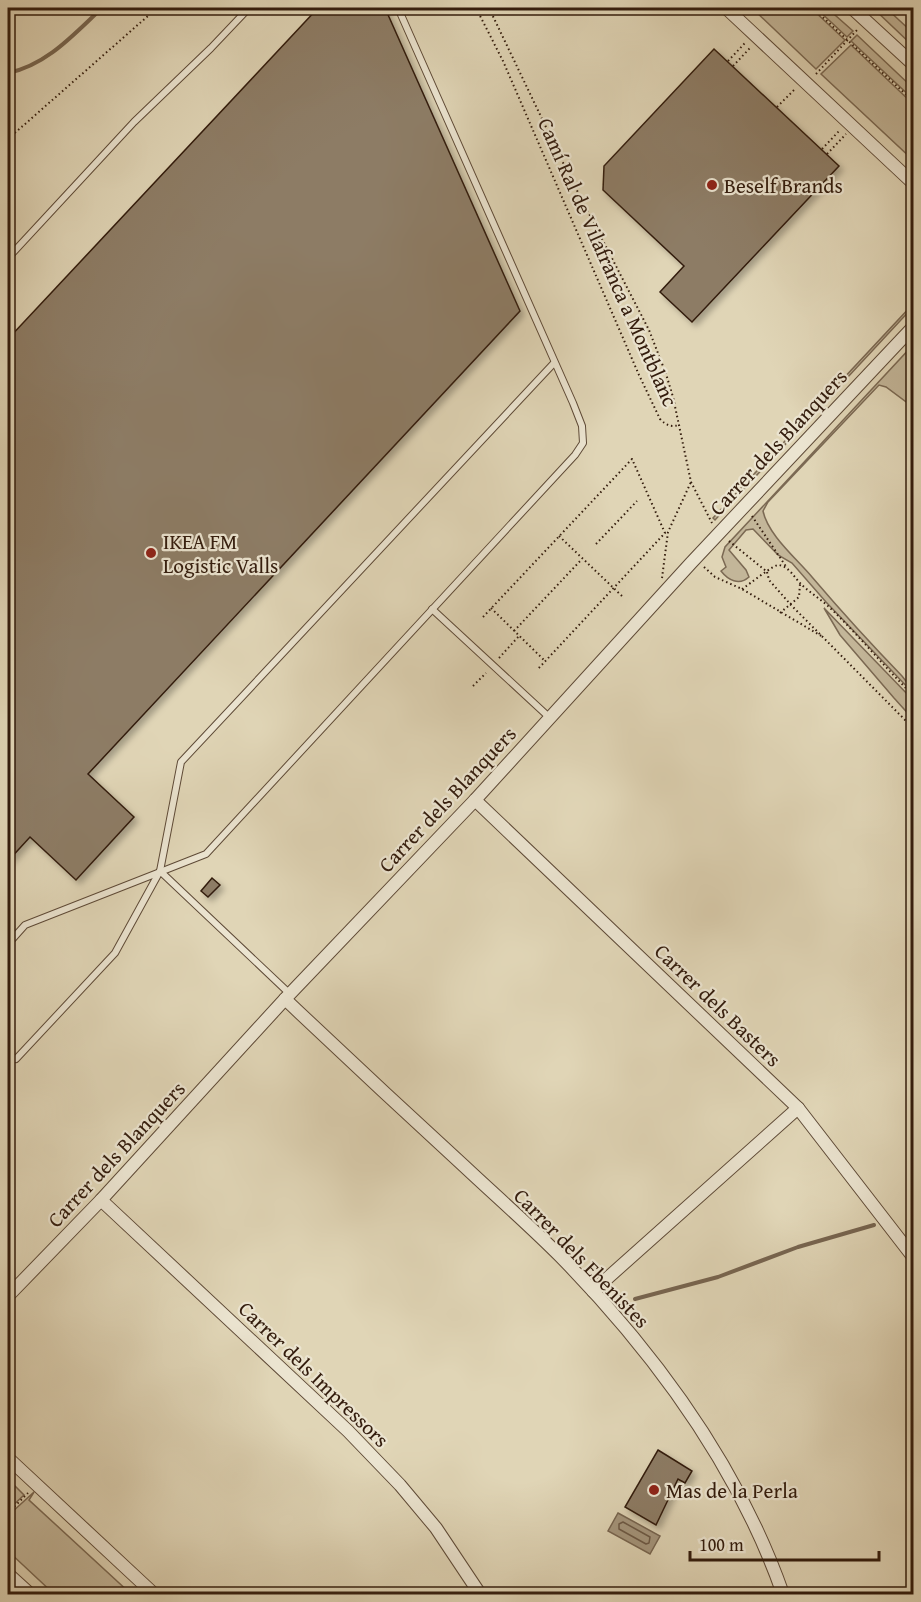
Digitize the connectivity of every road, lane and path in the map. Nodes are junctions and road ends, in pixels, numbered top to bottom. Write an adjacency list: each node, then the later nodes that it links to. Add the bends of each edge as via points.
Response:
1 (156, 8): 22 (path)
2 (249, 8): 26 (lane, via 134,122)
3 (398, 8): 28 (lane)
4 (477, 8): 29 (path, Camí Ral de Vilafranca a Montblanc, via 660,419 672,427)
5 (489, 8): 29 (path, via 649,330)
6 (726, 8): 25 (street)
7 (813, 8): 10 (path)
8 (852, 8): 14 (street)
9 (861, 26): 10 (path)
10 (848, 40): 16 (path); 18 (path)
11 (747, 41): 13 (path)
12 (752, 46): 15 (path)
13 (728, 61)
14 (914, 65)
15 (733, 66)
16 (812, 79)
17 (795, 88): 19 (path)
18 (914, 102)
19 (777, 107)
20 (840, 130): 23 (path)
21 (846, 134): 24 (path)
22 (8, 139)
23 (822, 149)
24 (827, 154)
25 (914, 184)
26 (8, 258)
27 (914, 326): 37 (street, Carrer dels Blanquers)
28 (554, 363): 48 (lane, via 582,426 584,443); 63 (lane, via 181,762)
29 (680, 425): 30 (path, Camí Ral de Vilafranca a Montblanc)
30 (691, 482): 33 (path, Camí Ral de Vilafranca a Montblanc, via 709,520); 44 (path, via 668,532 661,574)
31 (637, 501): 36 (path)
32 (753, 517): 39 (path)
33 (705, 523)
34 (559, 536): 38 (path); 42 (path, via 632,459 665,533); 47 (path)
35 (730, 542): 40 (path)
36 (596, 544)
37 (695, 558): 43 (path, via 715,577); 44 (street, Carrer dels Blanquers)
38 (582, 559): 42 (path); 51 (path)
39 (787, 568): 40 (path, via 779,565); 41 (path)
40 (766, 571): 43 (path); 46 (path, via 769,580)
41 (801, 584): 46 (path, via 799,597); 59 (path, via 828,606)
42 (613, 588): 45 (path); 55 (path)
43 (742, 589): 49 (path)
44 (663, 593): 60 (street, Carrer dels Blanquers)
45 (623, 597)
46 (791, 604): 49 (path); 53 (path)
47 (491, 608): 50 (path); 51 (path)
48 (432, 609): 60 (lane); 63 (lane, via 206,854)
49 (780, 613): 53 (path)
50 (483, 616)
51 (514, 631): 52 (path)
52 (519, 636): 54 (path); 55 (path)
53 (825, 639): 61 (path)
54 (499, 658)
55 (545, 661): 56 (path)
56 (537, 670)
57 (486, 673): 58 (path)
58 (473, 686)
59 (914, 696)
60 (549, 718): 62 (street, Carrer dels Blanquers)
61 (914, 729)
62 (475, 800): 65 (street, Carrer dels Blanquers); 67 (street, Carrer dels Basters)
63 (160, 871): 64 (lane, via 25,925); 65 (lane); 66 (lane, via 115,953)
64 (8, 944)
65 (287, 996): 68 (street, Carrer dels Blanquers); 70 (street, Carrer dels Ebenistes)
66 (16, 1059)
67 (798, 1108): 69 (street, Carrer dels Basters); 70 (street)
68 (101, 1200): 71 (street, Carrer dels Blanquers); 78 (street, Carrer dels Impressors, via 348,1431 400,1485 436,1528)
69 (914, 1258)
70 (593, 1291): 79 (street, Carrer dels Ebenistes, via 664,1378 716,1452 754,1524)
71 (8, 1296)
72 (8, 1458): 77 (street)
73 (32, 1490): 74 (path)
74 (8, 1516)
75 (8, 1574): 76 (street)
76 (30, 1594)
77 (154, 1594)
78 (480, 1594)
79 (783, 1594)

